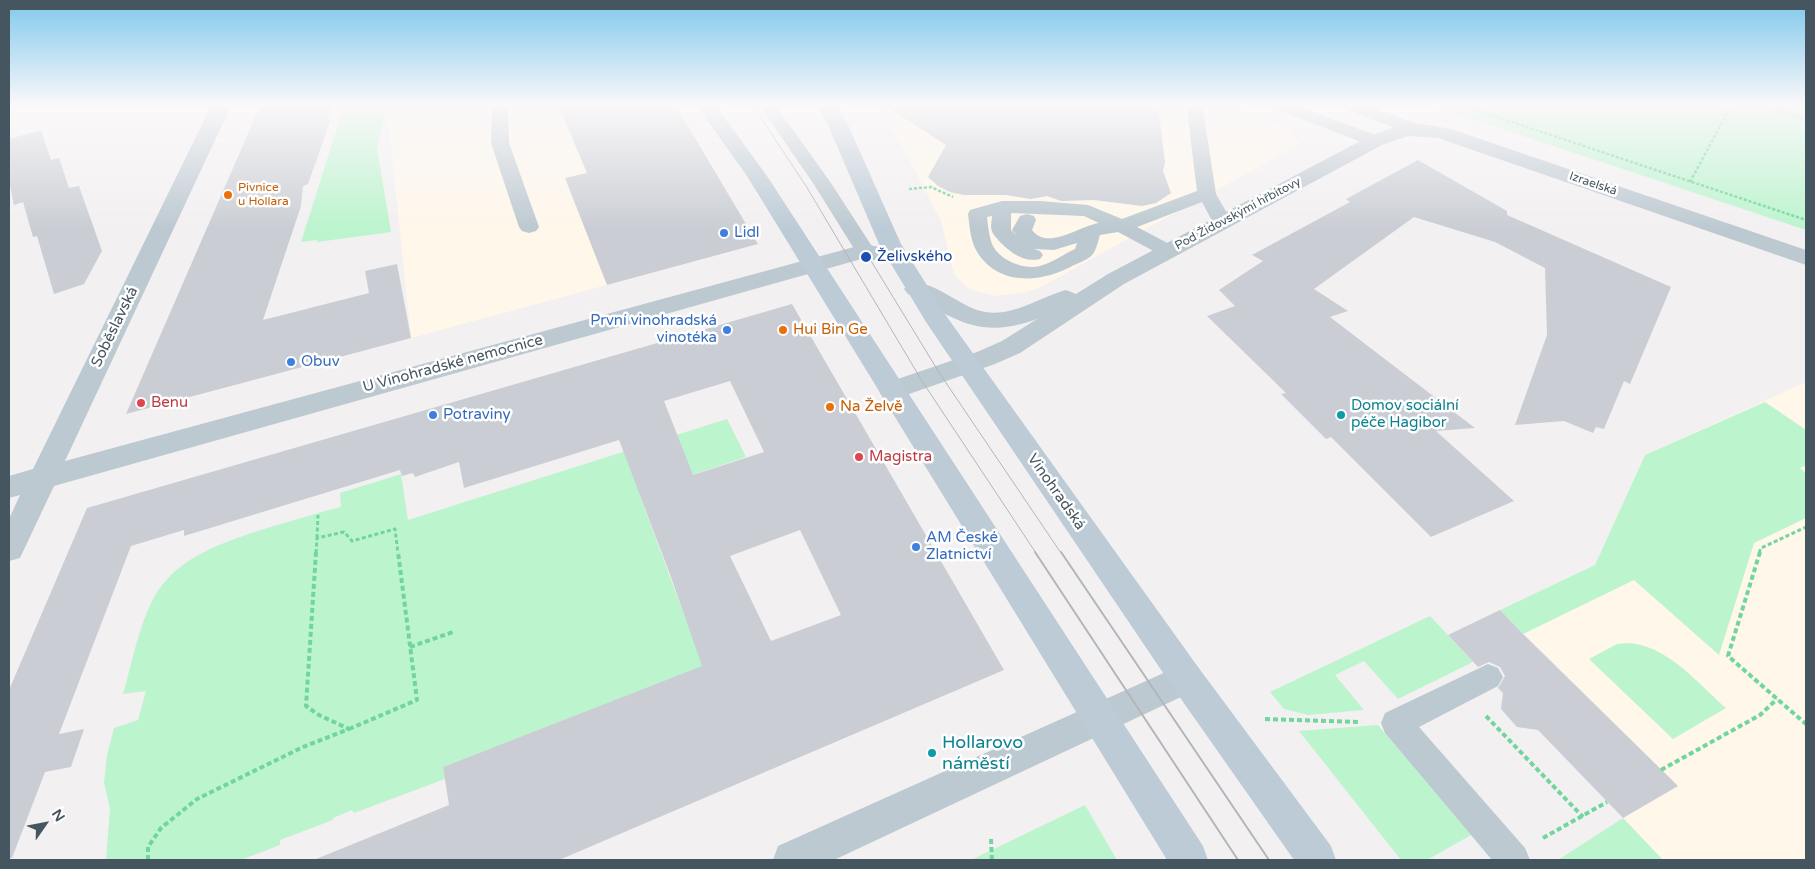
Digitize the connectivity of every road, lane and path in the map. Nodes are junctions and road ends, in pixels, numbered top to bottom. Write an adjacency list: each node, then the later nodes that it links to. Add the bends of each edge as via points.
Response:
1 (202, 147): 30 (street, Soběslavská)
2 (501, 147): 18 (lane)
3 (736, 147): 25 (main road)
4 (796, 147): 20 (lane)
5 (847, 147): 23 (main road, Vinohradská)
6 (1200, 147): 12 (lane)
7 (1365, 147): 16 (street, Pod Židovskými hřbitovy)
8 (1483, 147): 24 (street, Izraelská)
9 (1585, 147): 11 (path)
10 (1709, 147): 11 (path)
11 (1690, 182): 15 (path)
12 (1207, 194): 16 (lane); 17 (lane)
13 (1002, 207): 17 (lane, via 1088,211); 19 (lane, via 977,214 982,244 998,263 1020,272 1046,271 1084,252); 22 (lane, via 1000,231 1018,249)
14 (1026, 220): 19 (lane, via 1022,230 1025,237 1046,245 1059,244)
15 (1806, 220)
16 (1222, 222): 21 (street, Pod Židovskými hřbitovy)
17 (1121, 226): 19 (lane); 21 (lane)
18 (529, 227)
19 (1092, 230)
20 (865, 250): 23 (street, U Vinohradské nemocnice); 25 (street, U Vinohradské nemocnice)
21 (1168, 251): 26 (street, Pod Židovskými hřbitovy)
22 (1041, 257)
23 (898, 258): 27 (main road, Vinohradská)
24 (1806, 258)
25 (813, 265): 29 (main road); 30 (street, U Vinohradské nemocnice)
26 (1116, 279): 27 (street, Pod Židovskými hřbitovy, via 1020,316 995,321 975,318); 28 (street, Pod Židovskými hřbitovy, via 1011,346)
27 (916, 289): 28 (main road, Vinohradská)
28 (966, 365): 29 (street, Pod Židovskými hřbitovy); 38 (main road, Vinohradská)
29 (892, 391): 41 (main road)
30 (43, 478): 31 (street, U Vinohradské nemocnice); 35 (street, Soběslavská)
31 (9, 487)
32 (318, 515): 34 (path)
33 (1806, 527): 40 (path, via 1761,548 1728,656)
34 (317, 538): 37 (path, via 344,532 352,541 395,529); 45 (path, via 306,706)
35 (9, 549)
36 (453, 632): 37 (path)
37 (410, 647): 45 (path, via 417,700)
38 (1186, 678): 41 (street); 55 (main road, Vinohradská)
39 (1474, 683): 43 (lane); 48 (path)
40 (1777, 699): 44 (path); 46 (path, via 1760,715)
41 (1100, 718): 52 (street); 54 (main road)
42 (1264, 719): 43 (path)
43 (1396, 723): 50 (lane)
44 (1806, 724)
45 (349, 729): 51 (path, via 303,747 197,799 161,828 148,847)
46 (1661, 770)
47 (1607, 802): 48 (path)
48 (1583, 817): 50 (path)
49 (991, 839): 53 (path)
50 (1524, 852)
51 (148, 860)
52 (792, 860)
53 (992, 860)
54 (1190, 860)
55 (1317, 860)

